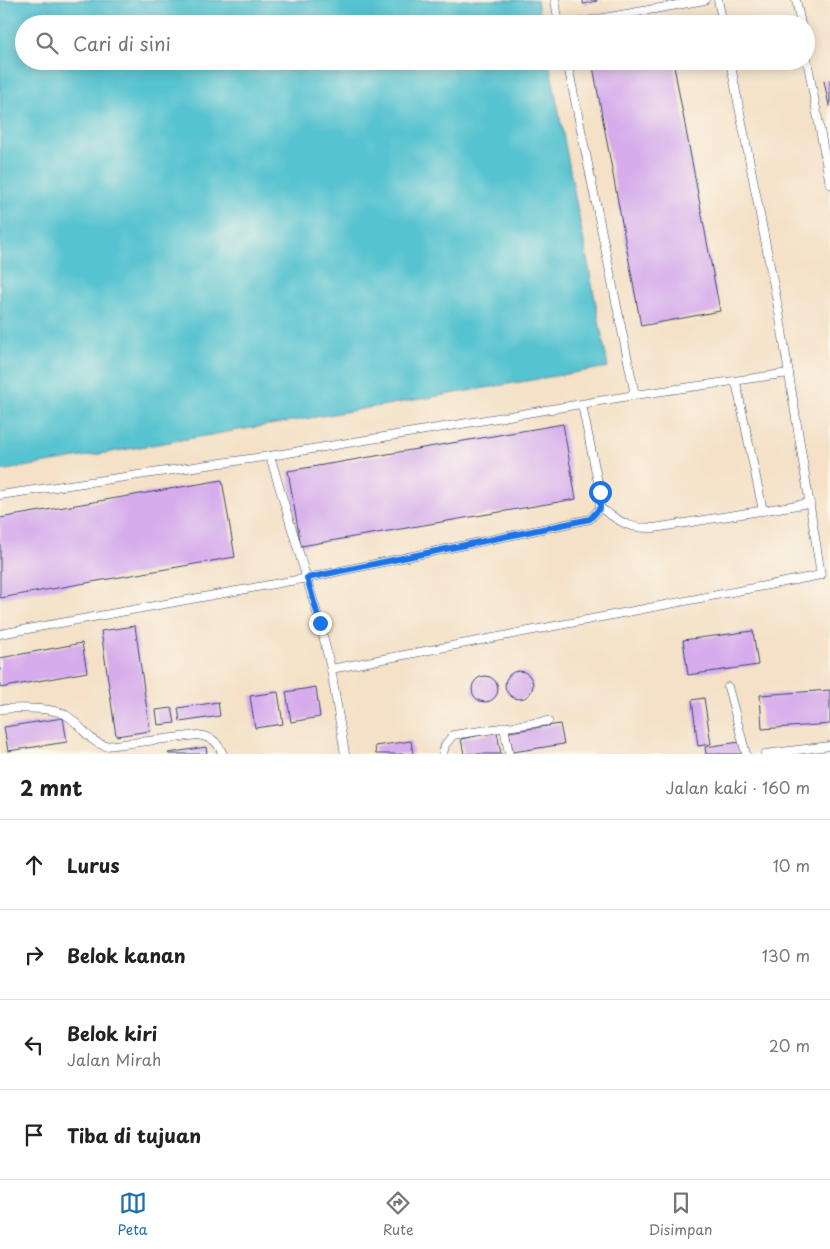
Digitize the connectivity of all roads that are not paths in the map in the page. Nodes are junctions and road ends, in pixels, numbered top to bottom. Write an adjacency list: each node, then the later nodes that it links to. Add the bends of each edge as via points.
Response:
1 (555, 0): 5 (lane)
2 (705, 0): 6 (lane)
3 (718, 0): 7 (lane)
4 (796, 0): 8 (lane)
5 (558, 15)
6 (621, 15)
7 (721, 15)
8 (799, 15)
9 (569, 70): 15 (lane)
10 (732, 70): 13 (lane)
11 (809, 70): 12 (lane)
12 (830, 184)
13 (789, 373): 14 (lane); 19 (lane)
14 (736, 382): 15 (lane); 21 (lane)
15 (635, 395): 16 (lane)
16 (582, 405): 17 (lane); 20 (lane, via 600,492)
17 (270, 456): 18 (lane); 24 (lane)
18 (0, 495)
19 (810, 503): 21 (lane); 23 (lane)
20 (600, 508): 21 (lane, via 625,524 638,528); 24 (lane, via 590,519)
21 (763, 511)
22 (830, 570): 23 (lane)
23 (821, 575): 26 (lane)
24 (307, 578): 25 (lane); 26 (lane)
25 (0, 634)
26 (331, 670): 33 (lane)
27 (728, 687): 36 (lane)
28 (0, 709): 32 (lane, via 56,712 67,716 97,744 106,746 198,735 211,737 218,743)
29 (548, 721): 30 (lane)
30 (504, 727): 34 (lane, via 453,735); 35 (lane)
31 (830, 746): 37 (lane)
32 (222, 754)
33 (345, 754)
34 (443, 754)
35 (509, 754)
36 (746, 754)
37 (764, 754)

